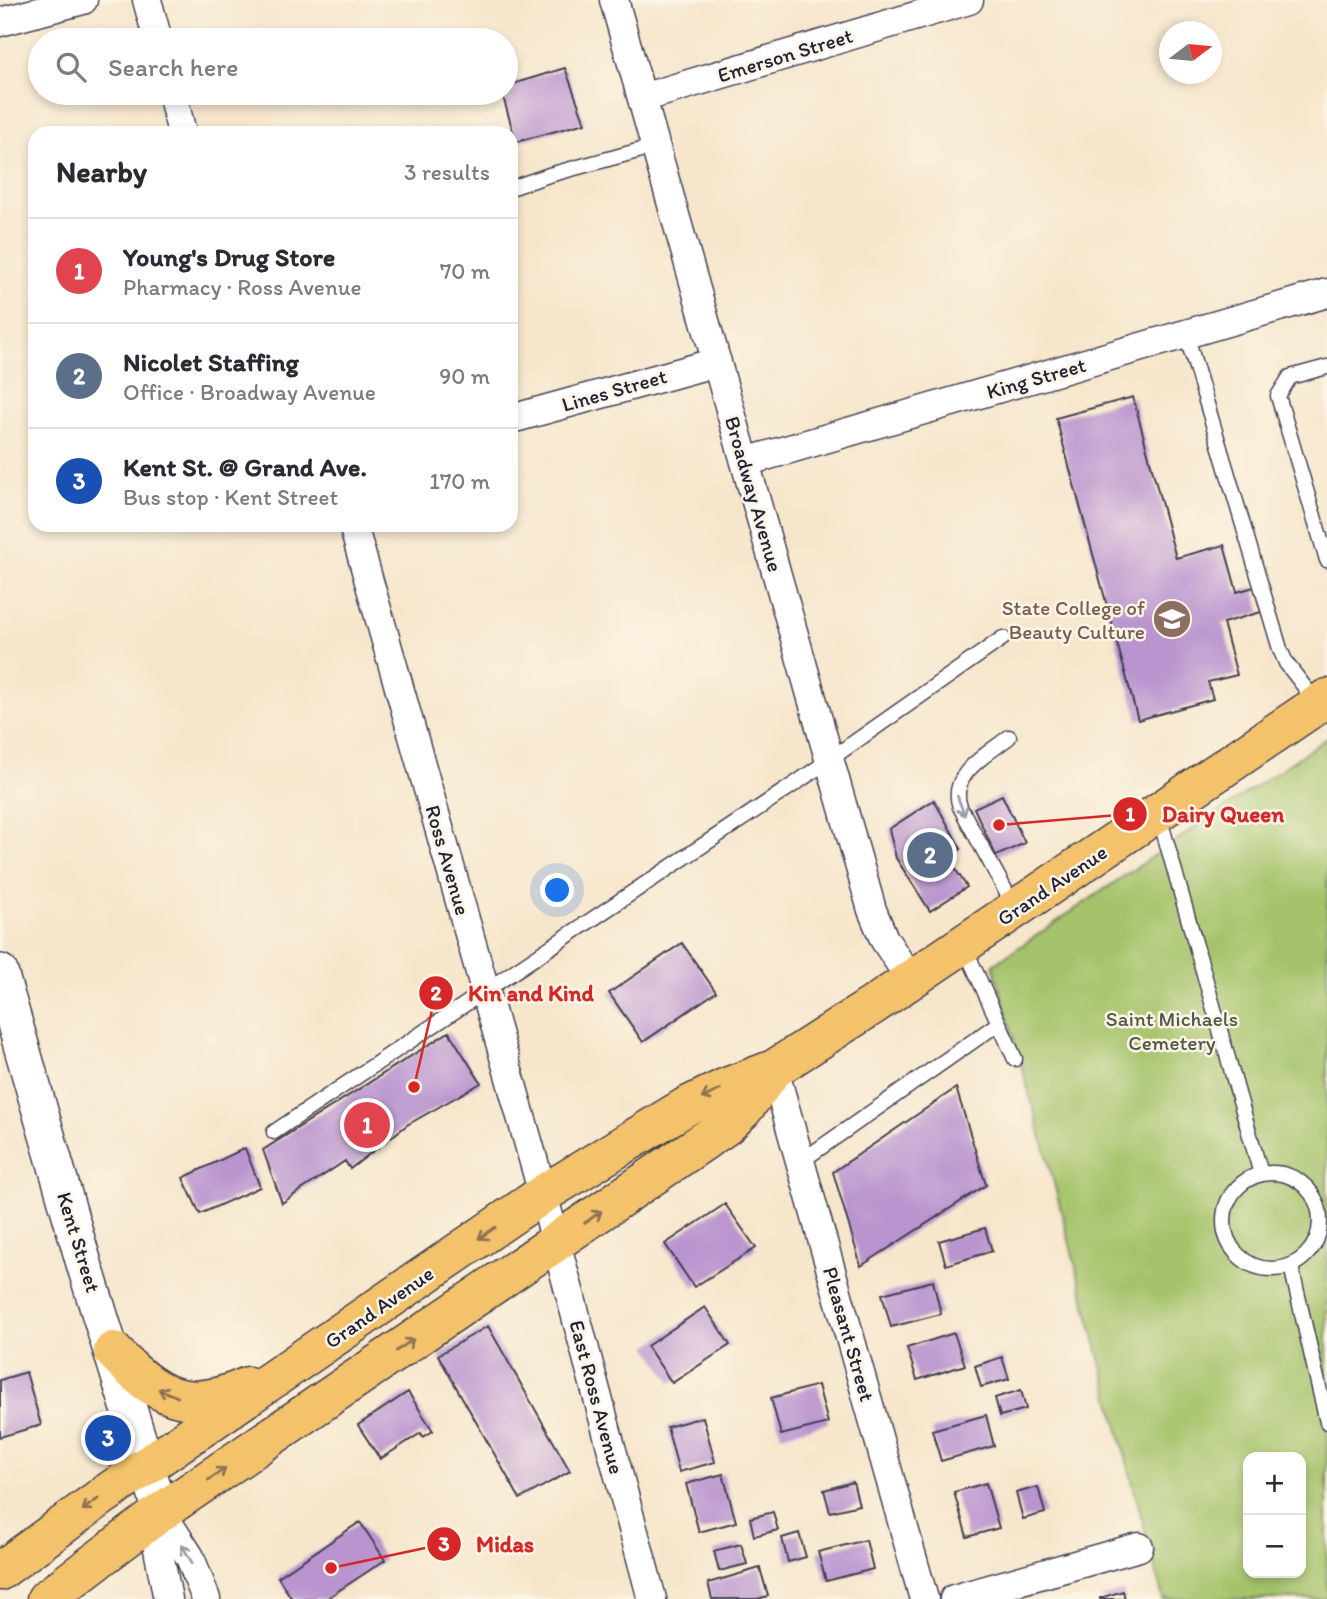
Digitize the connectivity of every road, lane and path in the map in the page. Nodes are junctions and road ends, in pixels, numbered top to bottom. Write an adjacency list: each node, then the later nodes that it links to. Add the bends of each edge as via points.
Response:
1 (83, 0): 5 (street)
2 (147, 0): 6 (street)
3 (614, 0): 7 (street, Broadway Avenue)
4 (969, 0): 7 (street, Emerson Street)
5 (0, 22)
6 (155, 28)
7 (642, 98): 10 (street, Broadway Avenue)
8 (175, 105): 9 (street)
9 (181, 126)
10 (656, 146): 11 (lane); 14 (street, Broadway Avenue)
11 (518, 186)
12 (1327, 293): 13 (street, King Street)
13 (1186, 334): 17 (street, King Street); 21 (lane, via 1280,649 1286,663)
14 (717, 362): 16 (street, Lines Street); 17 (street, Broadway Avenue)
15 (1327, 367): 19 (lane, via 1290,377 1278,396)
16 (518, 417)
17 (745, 462): 23 (street, Broadway Avenue)
18 (355, 532): 29 (street, Ross Avenue)
19 (1327, 560)
20 (1003, 638): 23 (lane)
21 (1322, 701): 24 (main road, Grand Avenue)
22 (1009, 737): 25 (lane, one-way to 25, via 967,772 957,792)
23 (829, 760): 28 (street, Broadway Avenue, via 876,923); 29 (lane)
24 (1158, 811): 25 (main road, Grand Avenue); 35 (lane)
25 (1015, 910): 26 (main road, Grand Avenue)
26 (964, 945): 28 (main road, Grand Avenue); 30 (lane)
27 (0, 972): 39 (street, Kent Street)
28 (911, 980): 32 (main road, Grand Avenue)
29 (485, 990): 33 (lane); 36 (street, Ross Avenue)
30 (999, 1023): 31 (lane); 34 (lane)
31 (1015, 1059)
32 (774, 1069): 34 (street, Pleasant Street); 36 (main road, Grand Avenue, one-way to 36, via 687,1106); 37 (main road, Grand Avenue, one-way to 32, via 733,1120)
33 (274, 1132)
34 (800, 1162): 50 (street, Pleasant Street)
35 (1261, 1174): 38 (lane, via 1293,1177 1306,1186 1320,1214 1317,1237 1304,1258); 38 (lane, via 1246,1180 1227,1205 1227,1236 1240,1255 1260,1268)
36 (543, 1194): 37 (street, East Ross Avenue); 40 (main road, Grand Avenue, one-way to 40)
37 (556, 1243): 43 (main road, Grand Avenue, one-way to 37); 49 (street, East Ross Avenue)
38 (1291, 1266): 41 (lane)
39 (113, 1352): 40 (main road, one-way to 39, via 217,1399 186,1399 144,1382); 42 (street, Kent Street)
40 (280, 1375): 42 (main road, Grand Avenue)
41 (1327, 1422)
42 (147, 1466): 43 (street, Kent Street); 45 (main road, Grand Avenue, one-way to 45)
43 (161, 1512): 46 (main road, Grand Avenue); 47 (street, via 158,1549); 48 (street, one-way to 43, via 190,1557)
44 (1139, 1547): 51 (street)
45 (0, 1571)
46 (46, 1599)
47 (168, 1599)
48 (206, 1599)
49 (652, 1599)
50 (924, 1599)
51 (954, 1599)

